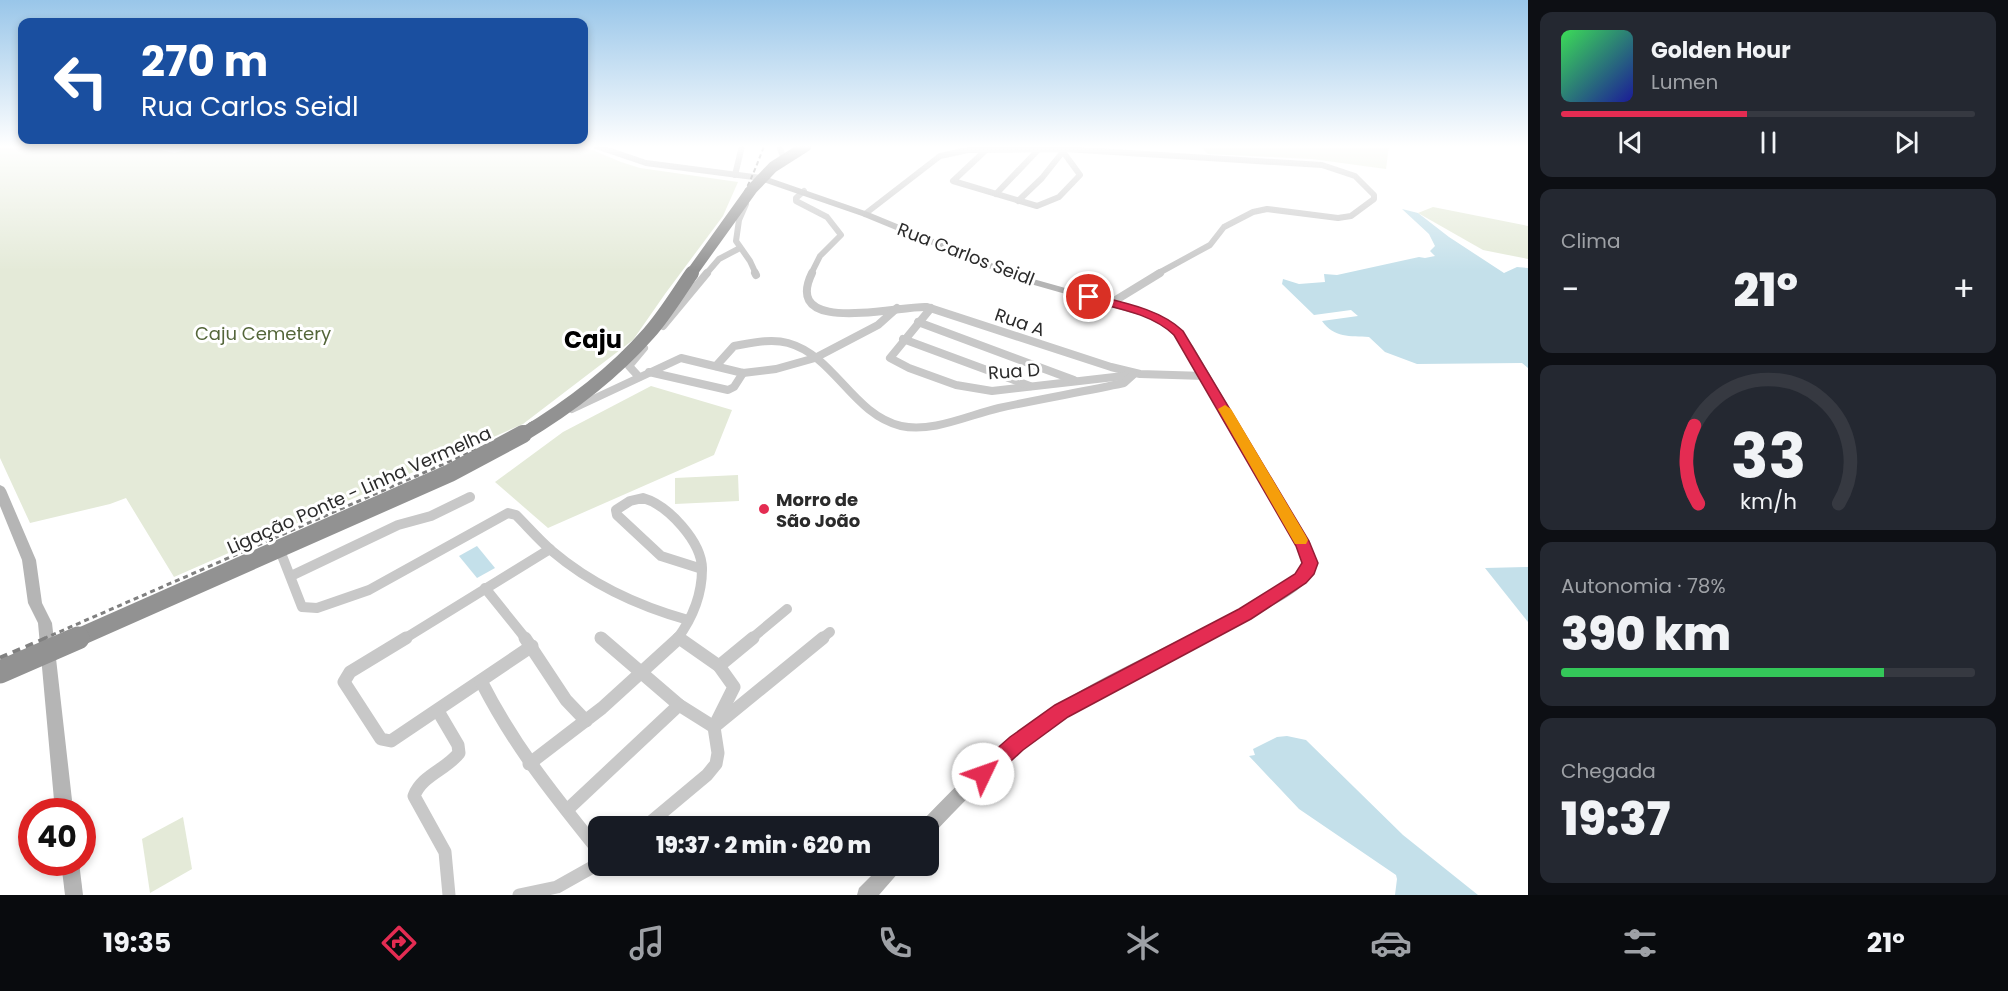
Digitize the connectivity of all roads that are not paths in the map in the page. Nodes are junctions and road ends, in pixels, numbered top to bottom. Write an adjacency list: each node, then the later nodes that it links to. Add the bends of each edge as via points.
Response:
1 (753, 188): 45 (highway, Ligação Ponte - Linha Vermelha, bridge, via 651,331 603,379 556,414 439,478)
2 (755, 188): 14 (street, via 739,219 736,236)
3 (793, 188): 10 (street, Rua Carlos Seidl)
4 (899, 188): 13 (street)
5 (976, 188): 11 (street)
6 (1002, 188): 11 (street)
7 (1032, 188): 12 (street)
8 (1068, 188): 12 (street, via 1040,206)
9 (1367, 188): 16 (street, via 1374,199 1344,218 1267,209 1253,212 1224,227 1210,245 1134,286)
10 (804, 191): 13 (street, Rua Carlos Seidl); 17 (street, Rua A, via 796,201 827,218 841,235 820,256 805,286 811,304 837,313)
11 (996, 194): 12 (street)
12 (1018, 201)
13 (865, 214): 16 (street, Rua Carlos Seidl, via 991,267)
14 (740, 248): 15 (street); 27 (street, via 719,259 629,365)
15 (756, 275)
16 (1111, 303): 26 (street, Rua Carlos Seidl, via 1170,325)
17 (897, 308): 18 (street, Rua A); 21 (street, via 878,325)
18 (931, 308): 19 (street); 25 (street, Rua A)
19 (918, 322): 20 (street); 28 (street)
20 (903, 339): 29 (street); 29 (street, Rua D, via 889,356 895,361 967,387 998,391)
21 (815, 357): 22 (street, via 783,342 742,345 730,349); 24 (street); 25 (street, via 875,414 908,427 1074,395 1124,383)
22 (716, 366): 23 (street, via 681,358); 24 (street)
23 (649, 372): 24 (street, via 728,390); 27 (street)
24 (743, 374)
25 (1137, 374): 26 (street, Rua A); 28 (street, Rua D)
26 (1205, 376): 56 (street, Rua Carlos Seidl, via 1304,546 1309,570 1245,614 1061,711 1017,744)
27 (639, 377): 30 (street)
28 (1077, 381): 29 (street, Rua D)
29 (1033, 387)
30 (552, 418)
31 (494, 446): 36 (street, via 276,543)
32 (0, 490): 53 (street, via 29,560 35,603 45,623)
33 (470, 497): 36 (street, via 431,516 398,525)
34 (550, 549): 36 (street, via 516,515 508,513 374,588 315,610 302,607); 37 (street); 39 (street, via 621,598)
35 (702, 569): 35 (street, via 661,556 616,514 622,505 645,499 667,508 700,555); 39 (street, via 701,584)
36 (291, 576)
37 (485, 588): 43 (street); 49 (street, via 345,678 381,739 394,740)
38 (787, 609): 44 (street)
39 (688, 620): 42 (street)
40 (830, 632): 51 (street)
41 (600, 637): 46 (street)
42 (679, 638): 44 (street); 46 (street)
43 (532, 646): 47 (street); 50 (street, via 566,700)
44 (719, 666): 51 (street, via 734,687)
45 (0, 672)
46 (642, 672): 48 (street); 50 (street)
47 (481, 681): 49 (street); 52 (street)
48 (679, 705): 51 (street); 54 (street)
49 (438, 711): 63 (street, via 459,753 419,785 414,795 445,852)
50 (586, 721): 52 (street)
51 (714, 728): 55 (street, via 718,753 713,769)
52 (529, 764): 54 (street)
53 (63, 798)
54 (567, 810): 57 (street)
55 (658, 816)
56 (938, 816)
57 (588, 837)
58 (588, 870): 61 (street)
59 (72, 876): 62 (street)
60 (884, 876): 65 (street)
61 (545, 893): 64 (street)
62 (74, 895)
63 (449, 895)
64 (519, 895)
65 (866, 895)

